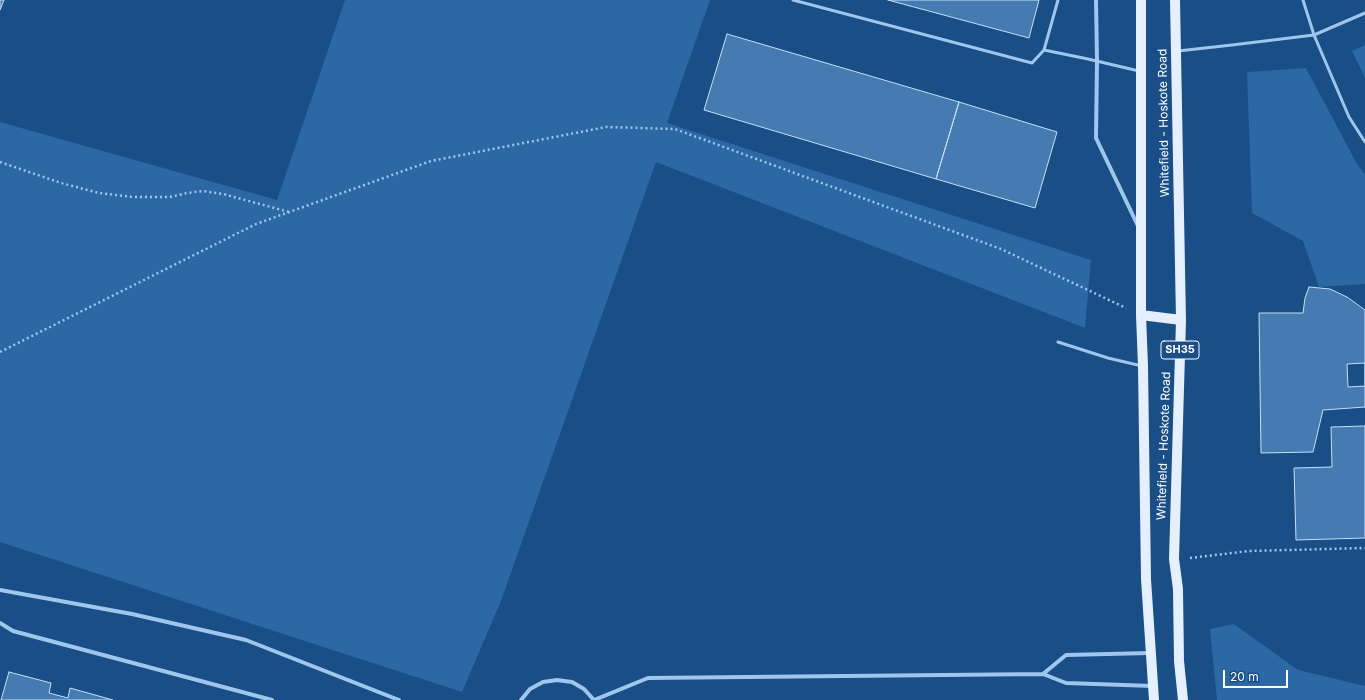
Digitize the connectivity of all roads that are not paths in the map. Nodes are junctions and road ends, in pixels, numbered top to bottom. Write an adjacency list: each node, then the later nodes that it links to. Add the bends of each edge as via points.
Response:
1 (793, 0): 9 (lane, via 1032,63)
2 (1058, 0): 9 (lane)
3 (1096, 0): 11 (street)
4 (1141, 0): 12 (main road, Whitefield - Hoskote Road)
5 (1175, 0): 10 (main road, Whitefield - Hoskote Road / SH35)
6 (1303, 0): 8 (lane)
7 (1365, 13): 8 (lane)
8 (1314, 35): 10 (lane); 13 (lane, via 1349,117)
9 (1044, 50): 11 (lane)
10 (1175, 51): 16 (main road, Whitefield - Hoskote Road / SH35)
11 (1097, 61): 12 (lane); 14 (street, via 1096,138)
12 (1141, 71): 14 (main road, Whitefield - Hoskote Road)
13 (1365, 142)
14 (1141, 232): 15 (main road, Whitefield - Hoskote Road)
15 (1141, 315): 16 (main road); 18 (main road, Whitefield - Hoskote Road)
16 (1181, 320): 29 (main road, Whitefield - Hoskote Road / SH35, via 1174,559 1178,589 1179,661)
17 (1058, 342): 18 (lane)
18 (1143, 366): 21 (main road, Whitefield - Hoskote Road, via 1146,579)
19 (0, 590): 25 (street, via 132,614 246,640)
20 (0, 622): 24 (street, via 13,631)
21 (1151, 653): 22 (street, via 1066,655); 23 (main road, Whitefield - Hoskote Road)
22 (1043, 674): 23 (street, via 1066,683); 27 (street, via 648,678)
23 (1153, 686): 28 (main road, Whitefield - Hoskote Road)
24 (272, 700)
25 (399, 700)
26 (521, 700): 27 (street, via 530,689 543,682 557,680 572,682 584,689)
27 (594, 700)
28 (1154, 700)
29 (1183, 700)

